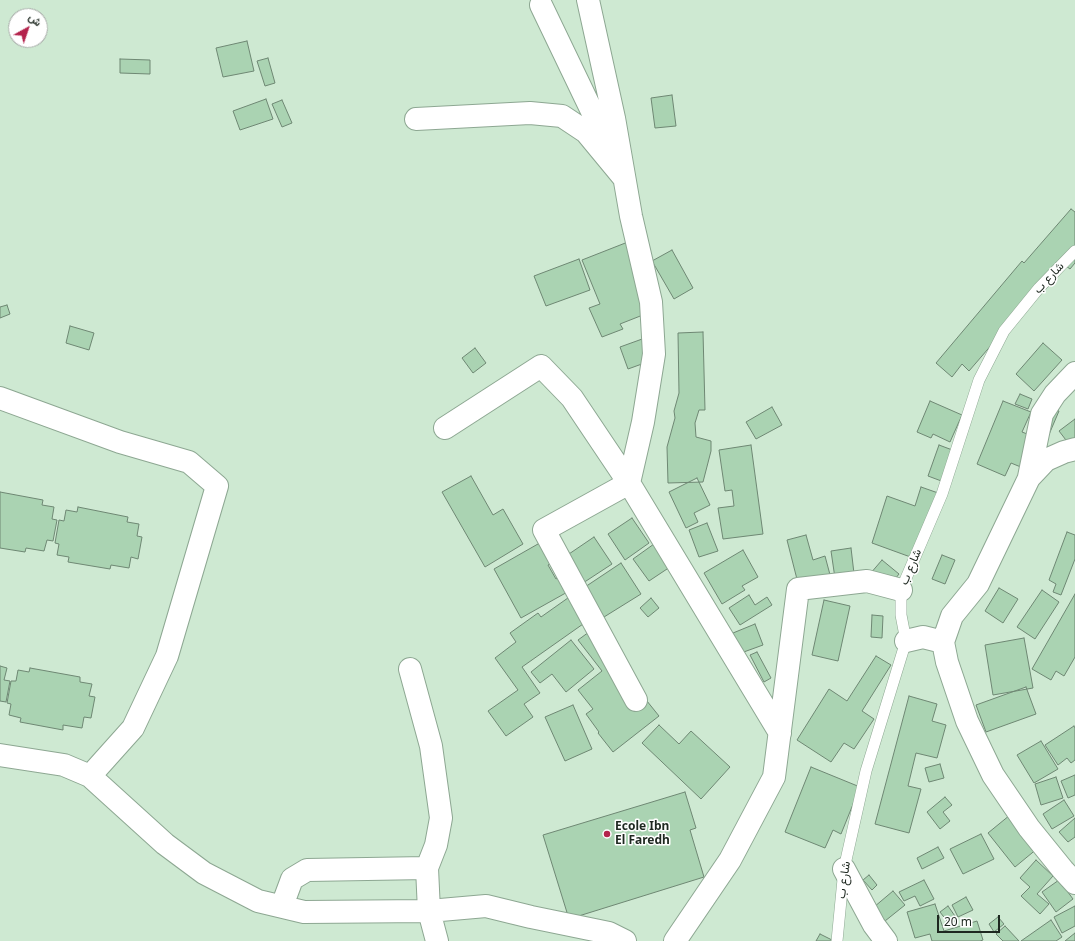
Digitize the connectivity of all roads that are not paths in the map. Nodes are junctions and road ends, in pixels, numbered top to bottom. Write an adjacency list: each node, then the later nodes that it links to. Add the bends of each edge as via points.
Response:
1 (588, 0): 4 (street, via 614,118)
2 (541, 5): 4 (street)
3 (416, 119): 4 (street, via 530,113 562,116 586,132)
4 (624, 178): 11 (street, via 651,302 654,354 643,422)
5 (1075, 251): 12 (lane, شارع ب, via 1039,288 1004,331 979,380 942,494)
6 (1075, 373): 10 (street, via 1055,394 1042,414)
7 (0, 398): 19 (street, via 120,442 190,462 217,486 167,656 133,728)
8 (445, 428): 11 (street, via 541,366 572,398)
9 (1075, 449): 10 (street, via 1046,460)
10 (1029, 478): 14 (street, via 978,584 952,616)
11 (629, 483): 16 (street, via 544,530); 17 (street)
12 (901, 590): 13 (lane, شارع ب, via 901,615); 17 (street, via 867,581 798,589)
13 (906, 641): 14 (street, via 923,637); 21 (lane, شارع ب, via 866,771)
14 (943, 642): 22 (street, via 967,721 993,775 1029,828)
15 (410, 669): 20 (street, via 431,746 441,818 436,845)
16 (636, 700)
17 (780, 733): 27 (street, via 774,777 730,860)
18 (0, 755): 19 (street, via 64,764)
19 (90, 776): 23 (street, via 165,844 204,873 258,901)
20 (427, 868): 23 (street, via 307,870 292,879); 24 (street)
21 (844, 869): 28 (lane, شارع ب); 29 (street, via 874,925)
22 (1075, 883)
23 (282, 906): 24 (street, via 304,912)
24 (429, 911): 25 (street); 26 (street, via 486,906 609,933)
25 (437, 941)
26 (625, 941)
27 (676, 941)
28 (837, 941)
29 (886, 941)

